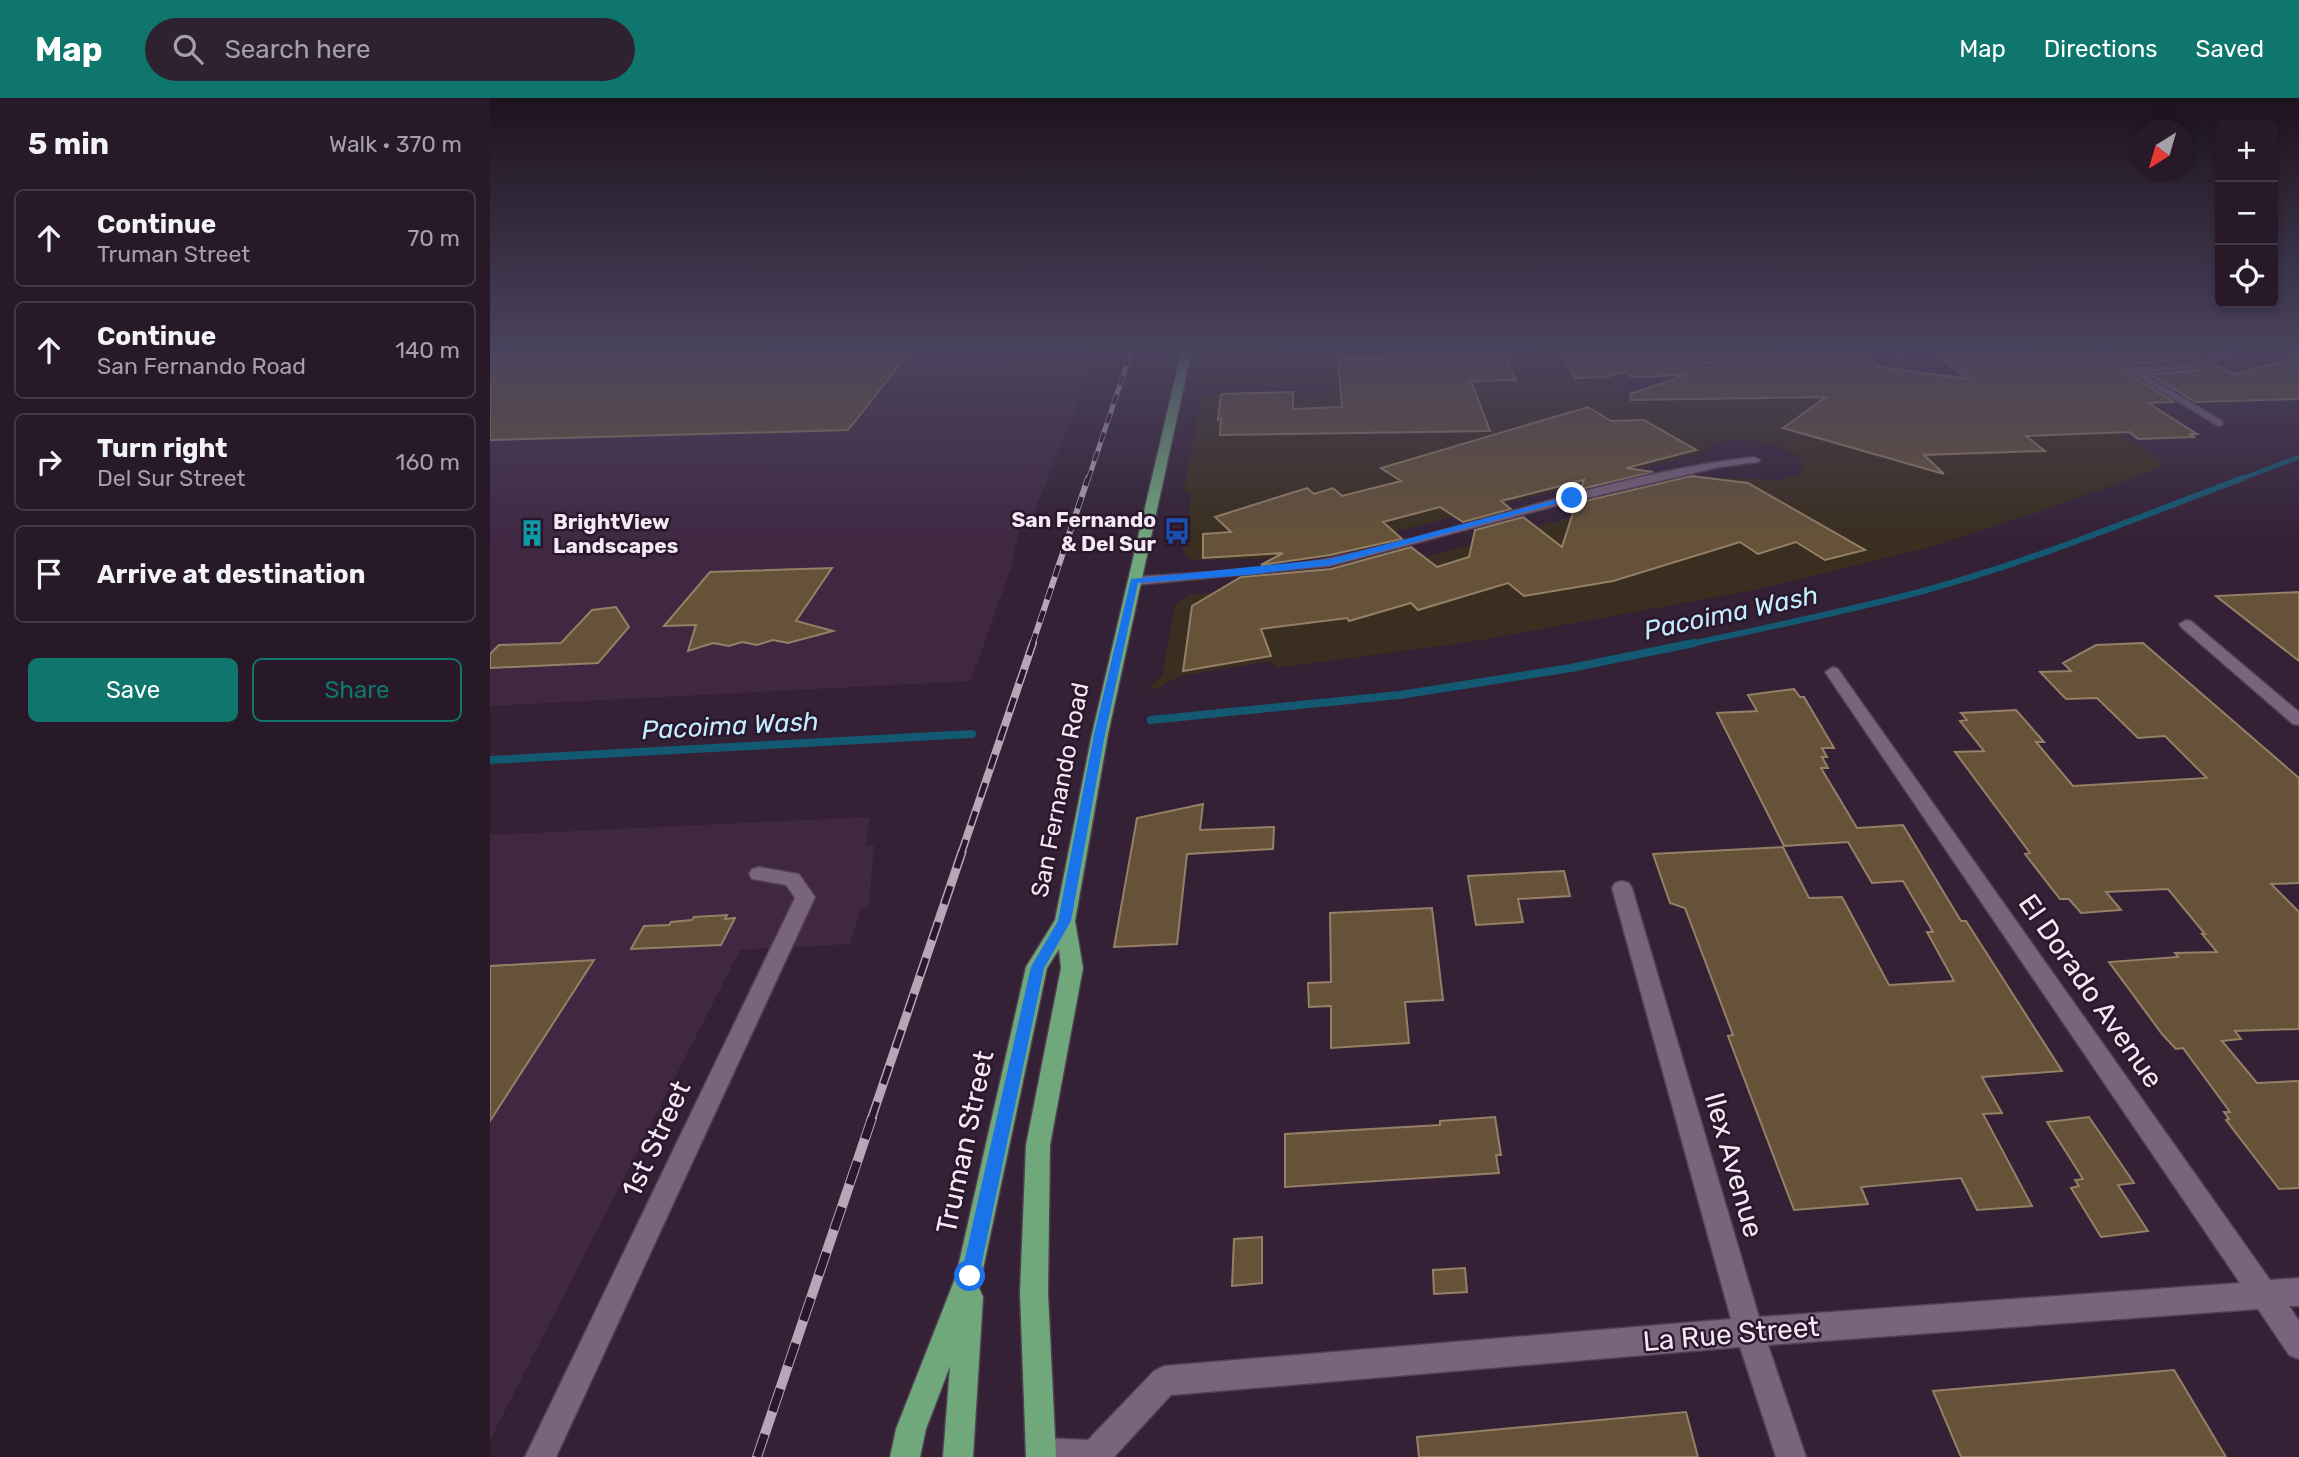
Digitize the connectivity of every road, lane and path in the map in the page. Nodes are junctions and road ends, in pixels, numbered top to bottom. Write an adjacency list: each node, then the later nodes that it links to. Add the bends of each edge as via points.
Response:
1 (1173, 412): 5 (main road, San Fernando Road)
2 (2200, 412): 3 (street)
3 (2218, 423)
4 (1754, 460): 5 (street, via 1572,498 1331,562)
5 (1135, 581): 11 (main road, San Fernando Road)
6 (2186, 624): 8 (street)
7 (1833, 672): 14 (street, El Dorado Avenue)
8 (2299, 720)
9 (759, 874): 18 (street, 1st Street, via 792,878 805,897)
10 (1622, 888): 15 (street, Ilex Avenue)
11 (1065, 921): 12 (main road, Truman Street, via 1037,967); 17 (main road, San Fernando Road, via 1072,968 1038,1146 1034,1293)
12 (970, 1276): 19 (main road, Truman Street, via 911,1429); 20 (main road)
13 (2299, 1292): 14 (street, La Rue Street)
14 (2264, 1295): 15 (street, La Rue Street); 16 (street, El Dorado Avenue)
15 (1749, 1332): 17 (street, La Rue Street, via 1164,1381 1094,1456); 21 (street, Ilex Avenue)
16 (2299, 1345)
17 (1041, 1455)
18 (540, 1457)
19 (905, 1457)
20 (958, 1457)
21 (1791, 1457)

